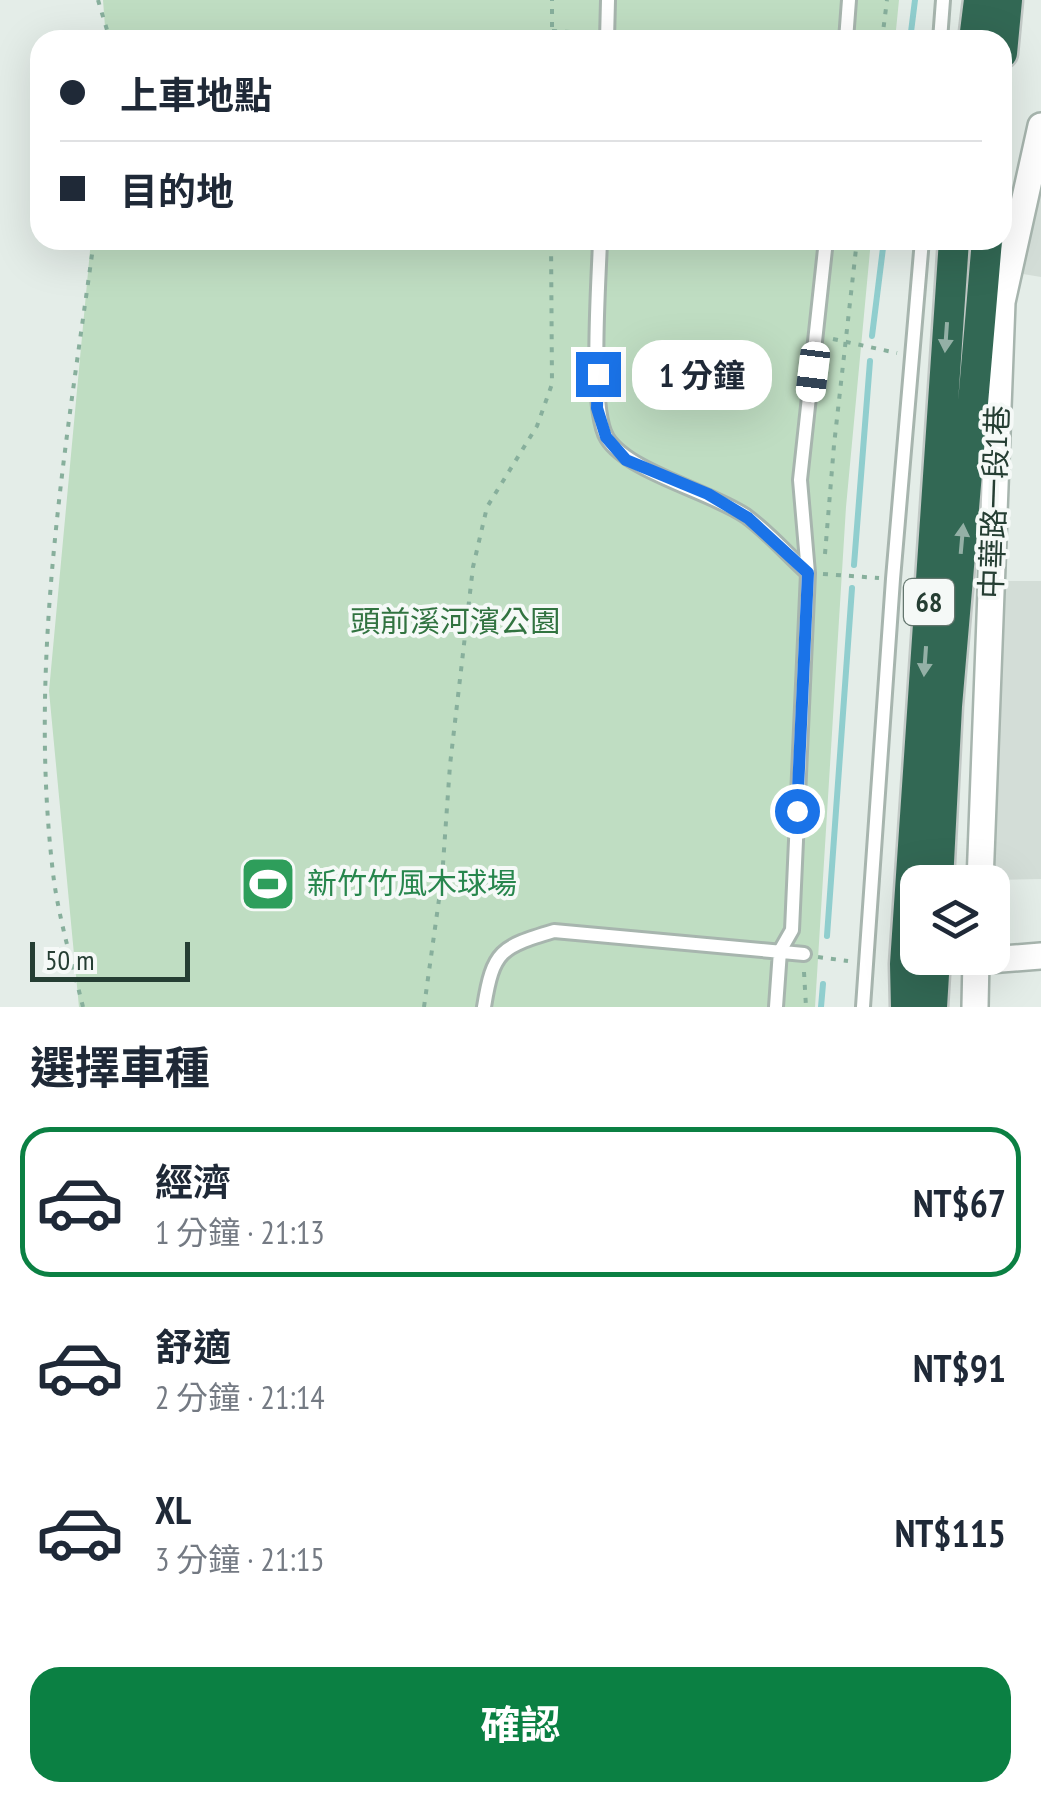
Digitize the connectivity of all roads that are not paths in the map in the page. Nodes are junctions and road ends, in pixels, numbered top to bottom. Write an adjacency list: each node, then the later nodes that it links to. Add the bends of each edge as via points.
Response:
1 (608, 0): 6 (lane)
2 (850, 0): 7 (lane)
3 (944, 0): 8 (lane)
4 (978, 0): 9 (highway)
5 (1007, 0): 10 (highway)
6 (607, 30)
7 (847, 30)
8 (941, 30)
9 (975, 30)
10 (1004, 30)
11 (1041, 126): 22 (street, 中華路一段1巷, via 1002,302)
12 (600, 250): 17 (lane, via 597,408 606,437 626,460 748,518)
13 (825, 250): 17 (lane, via 800,480)
14 (921, 250): 33 (lane)
15 (954, 250): 19 (highway, 68, one-way to 19)
16 (986, 250): 18 (highway, 68, one-way to 16)
17 (808, 573): 23 (lane, via 792,930)
18 (948, 706): 20 (highway, 68); 21 (highway)
19 (924, 865)
20 (939, 865)
21 (949, 865)
22 (981, 865)
23 (780, 951): 24 (lane); 31 (lane, via 554,930 502,952 490,972); 32 (lane)
24 (804, 954)
25 (1041, 956): 26 (street)
26 (1010, 957)
27 (915, 975): 34 (highway)
28 (924, 975): 35 (highway, 68)
29 (959, 975): 36 (highway)
30 (969, 975): 37 (street)
31 (484, 1007)
32 (776, 1007)
33 (863, 1007)
34 (903, 1007)
35 (932, 1007)
36 (946, 1007)
37 (975, 1007)

